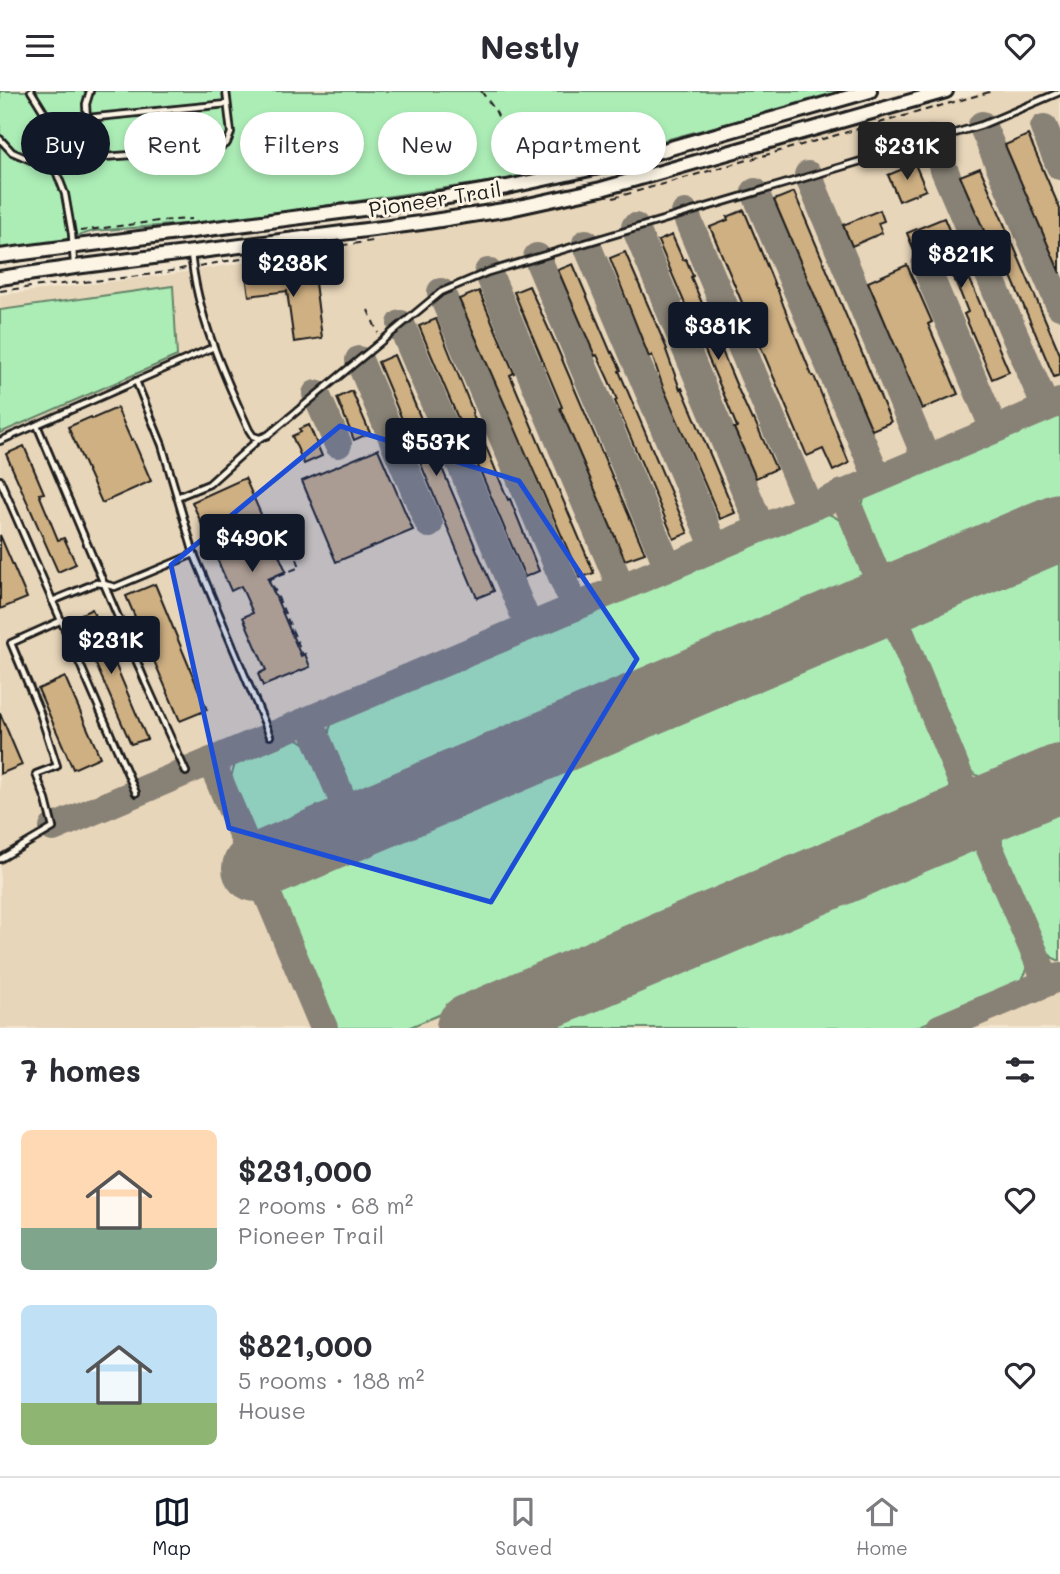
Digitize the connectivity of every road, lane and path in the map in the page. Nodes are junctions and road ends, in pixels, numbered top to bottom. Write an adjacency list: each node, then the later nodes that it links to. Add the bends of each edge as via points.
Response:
1 (31, 91): 9 (lane)
2 (90, 91): 10 (lane)
3 (226, 91): 8 (lane)
4 (481, 91): 11 (path)
5 (870, 91): 18 (main road, Pioneer Trail, via 628,160 507,187 416,202)
6 (946, 91): 19 (main road, Pioneer Trail, via 557,199 466,217)
7 (1060, 92): 24 (lane, via 982,125 488,272 441,292)
8 (227, 104): 12 (lane); 15 (lane, via 230,138 217,149)
9 (44, 112)
10 (87, 112)
11 (496, 112)
12 (110, 116)
13 (0, 139): 14 (lane)
14 (21, 155)
15 (110, 157)
16 (57, 175): 18 (lane)
17 (193, 219): 18 (path, via 83,230)
18 (73, 240): 20 (main road, Pioneer Trail); 21 (lane)
19 (191, 252): 21 (main road, Pioneer Trail); 25 (lane, via 200,305)
20 (0, 256)
21 (75, 267): 22 (main road, Pioneer Trail)
22 (0, 278)
23 (368, 310): 24 (path)
24 (381, 341): 28 (lane)
25 (214, 347): 26 (lane); 28 (lane, via 249,430)
26 (136, 381): 27 (lane); 31 (lane)
27 (37, 425): 29 (lane); 34 (lane)
28 (260, 438): 31 (lane, via 209,484)
29 (0, 441)
30 (0, 480): 35 (lane)
31 (177, 497): 32 (lane)
32 (194, 554): 34 (lane, via 115,587); 38 (lane)
33 (297, 559): 37 (path, via 300,566 270,579)
34 (104, 584): 35 (lane); 39 (lane)
35 (52, 601): 36 (lane)
36 (61, 621): 40 (lane); 41 (lane, via 11,643 57,766 36,774 53,828)
37 (303, 655)
38 (270, 736)
39 (186, 772)
40 (136, 793)
41 (0, 859)

